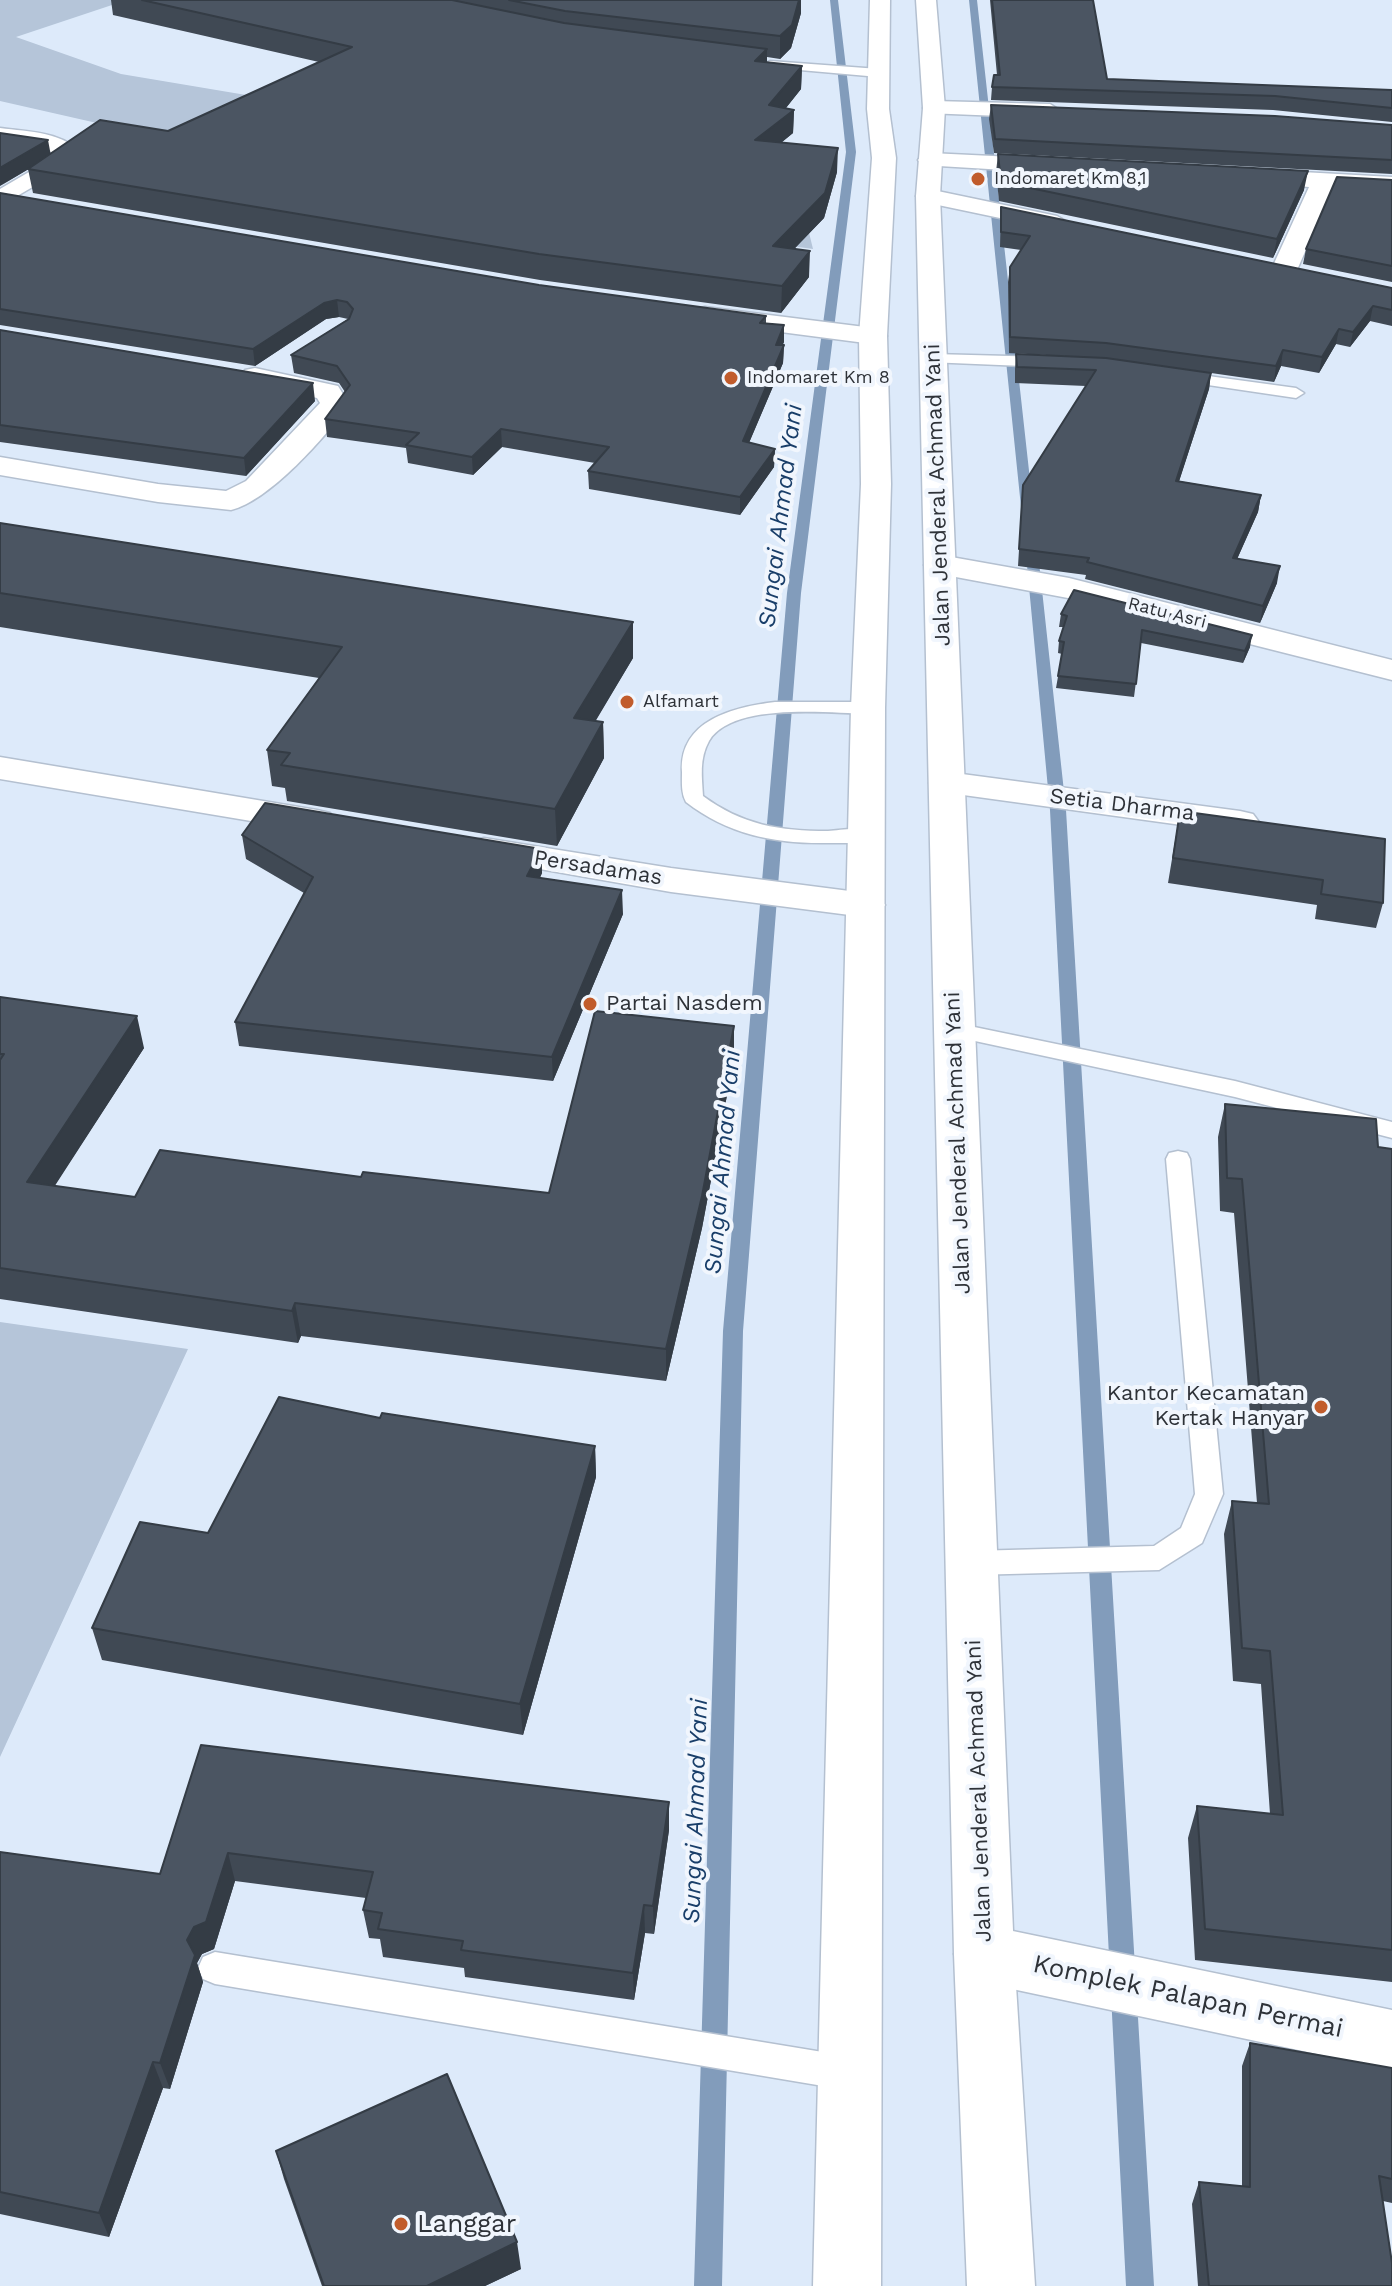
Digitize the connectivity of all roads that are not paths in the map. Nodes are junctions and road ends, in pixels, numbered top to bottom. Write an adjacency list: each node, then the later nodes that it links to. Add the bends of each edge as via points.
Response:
1 (880, 0): 4 (main road)
2 (926, 0): 5 (main road, Jalan Jenderal Achmad Yani)
3 (759, 64): 4 (lane)
4 (879, 73): 20 (main road, via 884,158)
5 (934, 108): 6 (main road); 10 (main road, Jalan Jenderal Achmad Yani)
6 (1072, 112)
7 (0, 135): 13 (main road, via 55,145 72,157)
8 (1075, 167): 10 (main road)
9 (1230, 175): 11 (main road)
10 (929, 178): 15 (main road); 21 (main road, Jalan Jenderal Achmad Yani)
11 (1324, 180): 12 (main road); 17 (main road)
12 (1392, 184)
13 (1, 199): 14 (main road)
14 (48, 206)
15 (1088, 229)
16 (1254, 264): 17 (main road)
17 (1284, 270): 18 (main road)
18 (1315, 276)
19 (674, 310): 20 (main road)
20 (873, 336): 30 (main road)
21 (933, 359): 23 (lane); 29 (main road, Jalan Jenderal Achmad Yani)
22 (288, 361): 26 (main road)
23 (1063, 364)
24 (232, 372): 26 (main road)
25 (1163, 375): 27 (lane)
26 (262, 377): 28 (main road, via 328,392 335,404 257,487 231,501)
27 (1296, 393)
28 (0, 466)
29 (937, 481): 30 (main road); 31 (main road, Jalan Jenderal Achmad Yani)
30 (876, 484): 33 (main road)
31 (940, 565): 32 (main road, Ratu Asri, via 1069,588); 35 (main road, Jalan Jenderal Achmad Yani)
32 (1392, 670)
33 (868, 708): 38 (main road); 38 (lane, via 743,710 705,729 689,757 693,798 738,829 800,837)
34 (0, 768): 36 (main road)
35 (947, 783): 37 (main road, Setia Dharma); 41 (main road, Jalan Jenderal Achmad Yani)
36 (359, 828)
37 (1274, 828)
38 (866, 836): 40 (main road)
39 (453, 843): 40 (main road, Persadamas, via 671,880)
40 (865, 905): 48 (main road)
41 (955, 1030): 42 (lane, via 1235,1089); 44 (main road, Jalan Jenderal Achmad Yani)
42 (1392, 1130)
43 (1178, 1159): 44 (lane, via 1209,1494 1192,1535 1159,1558)
44 (972, 1563): 45 (main road, Jalan Jenderal Achmad Yani)
45 (984, 1954): 47 (main road, Komplek Palapan Permai); 50 (main road, Jalan Jenderal Achmad Yani)
46 (215, 1968): 48 (lane)
47 (1392, 2040)
48 (850, 2073): 49 (main road)
49 (847, 2286)
50 (1001, 2286)

